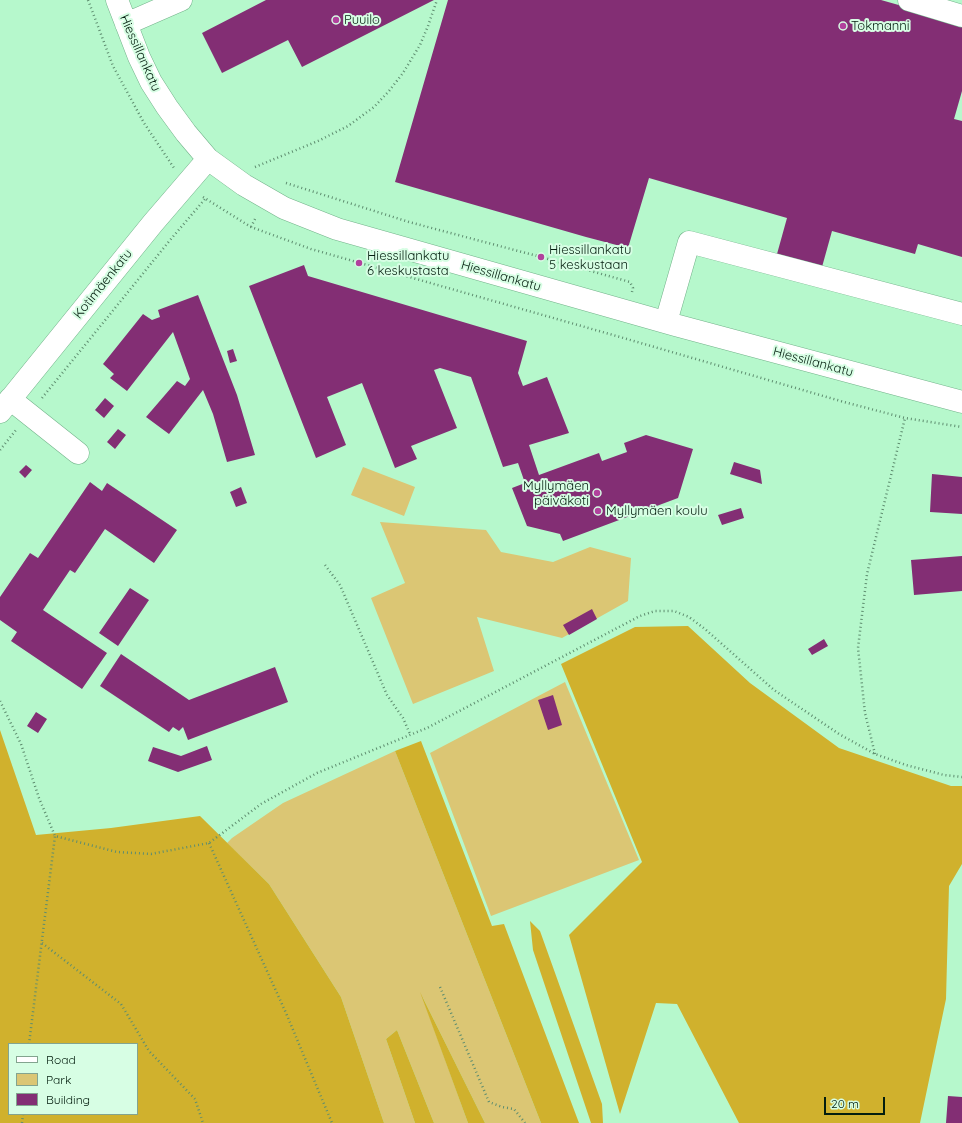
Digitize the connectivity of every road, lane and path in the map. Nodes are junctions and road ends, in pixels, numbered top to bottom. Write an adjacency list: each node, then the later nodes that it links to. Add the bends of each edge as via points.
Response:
1 (117, 0): 6 (street, Hiessillankatu)
2 (181, 0): 6 (street)
3 (437, 0): 8 (path, via 420,45 403,73 374,107 348,126 318,141 254,167)
4 (909, 0): 5 (street)
5 (962, 16)
6 (126, 24): 7 (street, Hiessillankatu, via 151,82 170,112)
7 (208, 158): 11 (street, Hiessillankatu, via 244,185 284,208 337,229); 13 (street, Kotimäenkatu)
8 (260, 171)
9 (205, 199): 14 (path)
10 (962, 314): 11 (street, via 689,242)
11 (666, 322): 12 (street, Hiessillankatu)
12 (962, 402)
13 (5, 405): 14 (street)
14 (29, 414): 16 (path); 17 (street)
15 (905, 418): 21 (path, via 867,574 858,648 865,713)
16 (0, 450)
17 (78, 453)
18 (325, 565): 20 (path, via 340,585 387,695 403,718)
19 (0, 701): 23 (path, via 21,744)
20 (410, 734): 21 (path, via 427,728 640,616 655,611 674,611 689,617 705,629 774,690 839,734); 24 (path, via 311,777 261,804)
21 (875, 754): 22 (path, via 906,766)
22 (962, 777)
23 (55, 836): 24 (path, via 117,852 151,854); 25 (path)
24 (209, 843): 29 (path, via 286,1013)
25 (42, 943): 27 (path); 28 (path, via 121,1004 149,1051 195,1098)
26 (440, 988): 30 (path, via 489,1102 514,1109)
27 (29, 1043)
28 (203, 1123)
29 (332, 1123)
30 (526, 1123)

